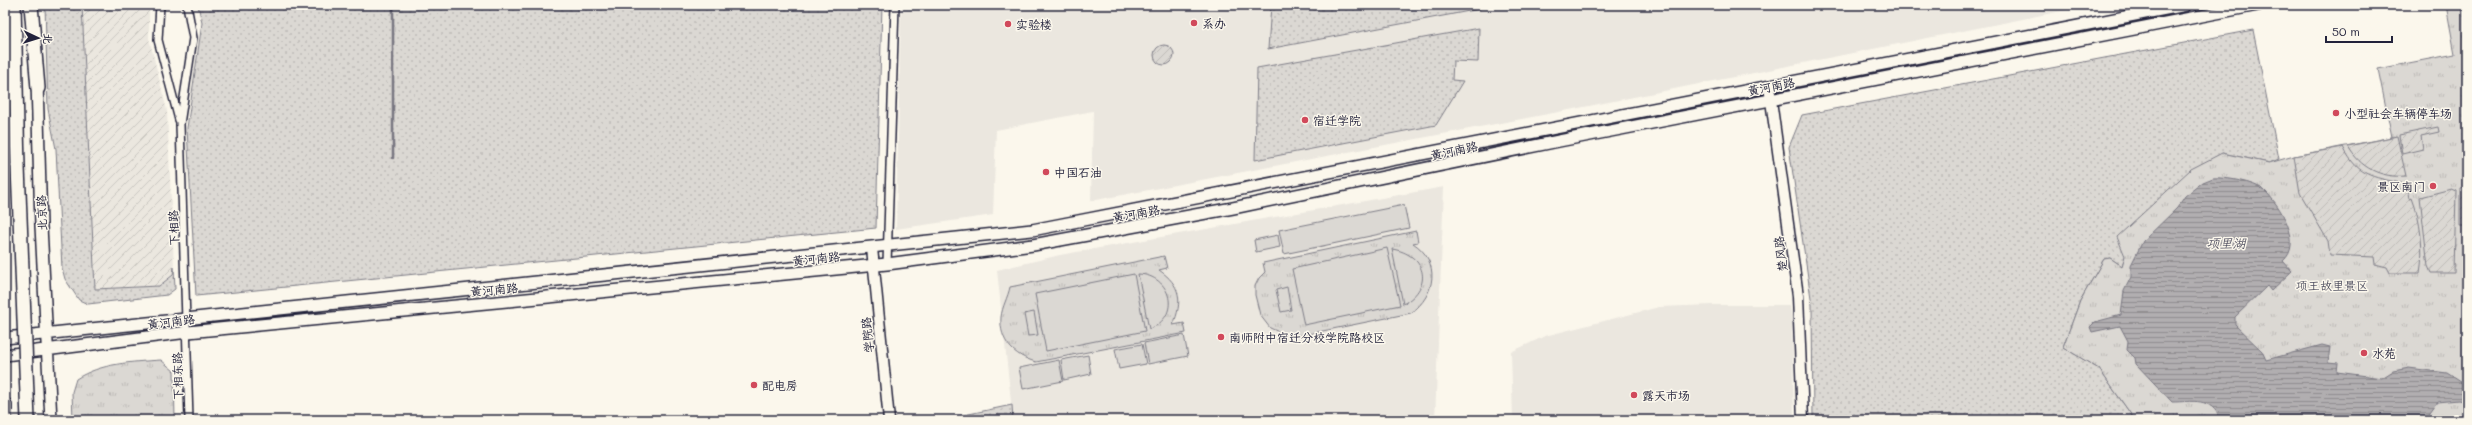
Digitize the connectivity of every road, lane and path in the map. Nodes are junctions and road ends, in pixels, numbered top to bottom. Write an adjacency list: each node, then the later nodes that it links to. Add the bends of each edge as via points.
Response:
1 (14, 5): 25 (highway, 北京路, bridge)
2 (31, 5): 10 (highway)
3 (36, 5): 10 (main road, 北京路)
4 (160, 5): 12 (street, 下相路, via 158,40)
5 (187, 5): 12 (street, 下相路, via 193,38)
6 (895, 5): 13 (street)
7 (2186, 5): 9 (main road, 黄河南路)
8 (2258, 5): 11 (main road, 黄河南路)
9 (1769, 86): 11 (street, 楚风路); 13 (main road, 黄河南路, via 1032,230)
10 (38, 88): 19 (main road, 北京路, via 41,226)
11 (1771, 100): 15 (main road, 黄河南路, via 1217,211 1033,245); 29 (street, 楚风路, via 1798,296)
12 (180, 124): 17 (street, 下相路)
13 (888, 246): 14 (main road, 黄河南路); 15 (street)
14 (872, 248): 16 (street, 学院路); 17 (main road, 黄河南路)
15 (887, 264): 16 (main road, 黄河南路)
16 (873, 265): 18 (main road, 黄河南路); 28 (street, 学院路)
17 (187, 318): 18 (street, 下相路); 19 (main road, 黄河南路)
18 (188, 332): 21 (main road, 黄河南路); 27 (street, 下相东路)
19 (47, 333): 20 (main road, 黄河南路); 21 (main road, 北京路)
20 (5, 338)
21 (48, 350): 22 (main road, 黄河南路); 26 (main road, 北京路)
22 (5, 355)
23 (5, 405): 24 (highway)
24 (5, 420)
25 (28, 420)
26 (51, 420)
27 (189, 420)
28 (889, 420)
29 (1803, 420)

